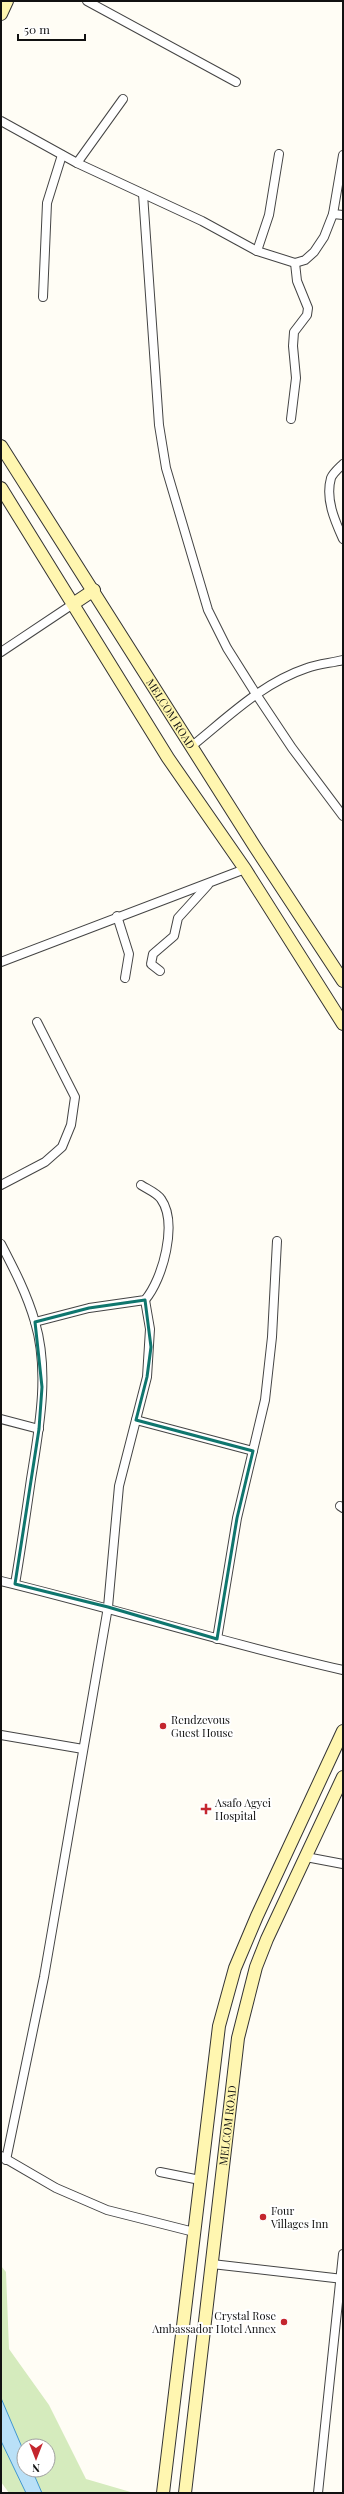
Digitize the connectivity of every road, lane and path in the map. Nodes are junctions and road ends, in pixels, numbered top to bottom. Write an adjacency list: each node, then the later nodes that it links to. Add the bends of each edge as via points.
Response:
1 (7, 1): 3 (main road)
2 (87, 1): 4 (street)
3 (1, 14)
4 (236, 82)
5 (123, 99): 10 (street)
6 (1, 122): 8 (street)
7 (279, 154): 14 (street, via 269,215)
8 (62, 155): 10 (street); 16 (street, via 47,203)
9 (343, 155): 12 (street)
10 (77, 163): 11 (street)
11 (143, 194): 14 (street, via 202,221); 26 (street, via 160,425 166,468 208,610 227,648)
12 (333, 214): 13 (street); 15 (street, via 314,252 305,260)
13 (343, 215)
14 (257, 251): 15 (street)
15 (295, 263): 17 (street, via 297,281 308,308 294,332 296,378)
16 (43, 297)
17 (291, 419)
18 (1, 446): 22 (main road, MELCOM ROAD)
19 (343, 464): 21 (street, via 331,477 329,496 334,518)
20 (1, 488): 23 (main road)
21 (343, 539)
22 (94, 590): 23 (main road); 27 (main road, MELCOM ROAD)
23 (73, 604): 24 (street); 29 (main road, via 168,758)
24 (1, 652)
25 (343, 660): 26 (street, via 307,668)
26 (256, 694): 27 (street); 28 (street, via 292,748)
27 (192, 746): 35 (main road, MELCOM ROAD)
28 (343, 816)
29 (245, 869): 30 (street); 37 (main road)
30 (210, 883): 31 (street); 33 (street, via 178,918 174,936 153,954 151,964)
31 (117, 916): 32 (street); 34 (street, via 129,954)
32 (1, 962)
33 (160, 971)
34 (125, 978)
35 (343, 981)
36 (37, 1022): 38 (street, via 75,1098 71,1125 62,1147 45,1162)
37 (343, 1024)
38 (1, 1185)
39 (141, 1185): 42 (street, via 161,1197 169,1214 164,1265 154,1289)
40 (277, 1241): 47 (street, via 269,1369 261,1422)
41 (1, 1244): 43 (street, via 23,1288)
42 (145, 1300): 43 (street, via 89,1308); 45 (street, via 151,1346 147,1378)
43 (35, 1322): 46 (street, via 40,1347 42,1387)
44 (1, 1419): 46 (street)
45 (136, 1420): 47 (street); 50 (street, via 118,1494)
46 (39, 1429): 49 (street)
47 (253, 1451): 51 (street, via 237,1518)
48 (1, 1581): 49 (street)
49 (15, 1584): 50 (street)
50 (108, 1607): 51 (street); 55 (street)
51 (217, 1639): 52 (street)
52 (343, 1670)
53 (343, 1731): 61 (main road, via 235,1968 219,2026)
54 (1, 1735): 55 (street)
55 (83, 1749): 59 (street, via 44,1977)
56 (343, 1777): 57 (main road, MELCOM ROAD)
57 (306, 1857): 58 (street); 63 (main road, MELCOM ROAD, via 277,1914 256,1967 238,2038)
58 (343, 1864)
59 (4, 2158): 62 (street, via 56,2188 107,2210)
60 (160, 2172): 61 (street)
61 (200, 2180): 62 (main road)
62 (194, 2232): 63 (main road); 67 (main road)
63 (214, 2236): 65 (main road, MELCOM ROAD)
64 (343, 2254): 66 (street)
65 (212, 2264): 66 (street); 68 (main road, MELCOM ROAD)
66 (342, 2279): 69 (street)
67 (163, 2493)
68 (185, 2493)
69 (318, 2493)

